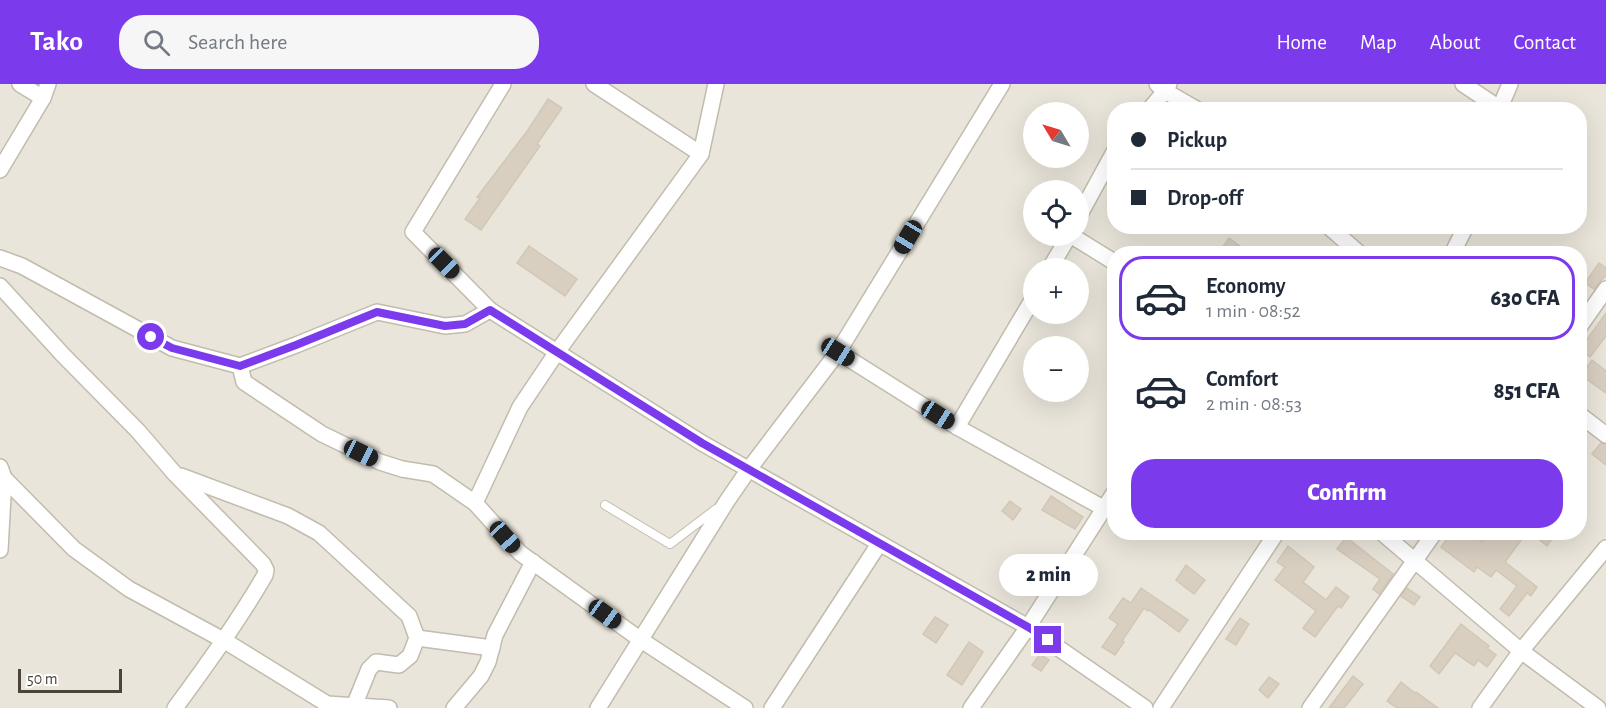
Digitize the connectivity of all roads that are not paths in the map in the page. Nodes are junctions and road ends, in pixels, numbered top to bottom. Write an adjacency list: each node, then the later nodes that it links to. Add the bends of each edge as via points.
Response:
1 (20, 84): 9 (street)
2 (502, 84): 25 (street, via 413,232)
3 (594, 84): 14 (street)
4 (716, 84): 14 (street)
5 (1002, 84): 29 (street)
6 (1463, 84): 12 (street)
7 (1510, 84): 13 (street)
8 (1164, 86): 10 (street); 11 (street)
9 (45, 91): 16 (street)
10 (1154, 102)
11 (1187, 102)
12 (1489, 102)
13 (1502, 102)
14 (701, 154): 28 (street)
15 (1107, 165): 17 (street)
16 (0, 170)
17 (1089, 198)
18 (1337, 234): 20 (street)
19 (1088, 246): 22 (street)
20 (1351, 246)
21 (0, 258): 30 (street, via 22,266 172,348)
22 (1107, 258)
23 (0, 286): 36 (street)
24 (1606, 289): 27 (street)
25 (490, 310): 28 (street); 30 (street, via 465,324 445,326 377,312)
26 (1023, 316): 32 (street)
27 (1587, 316)
28 (557, 352): 34 (street); 38 (street, via 520,407)
29 (838, 352): 32 (street); 34 (street)
30 (240, 366): 38 (street, via 244,382 322,434 381,462 433,474)
31 (1587, 420): 33 (street)
32 (957, 427): 41 (street)
33 (1606, 435)
34 (749, 469): 37 (street); 45 (street)
35 (2, 473): 47 (street); 53 (street, via 74,549 98,568)
36 (175, 474): 51 (street, via 288,516 319,533 409,616); 53 (street, via 266,570)
37 (727, 501): 39 (lane, via 670,544); 52 (street)
38 (475, 502): 49 (street, via 520,554)
39 (605, 505)
40 (1107, 505): 41 (street)
41 (1105, 508): 50 (street)
42 (1272, 540): 65 (street)
43 (1390, 540): 48 (street)
44 (1429, 540): 48 (street)
45 (879, 544): 50 (street); 62 (street)
46 (1606, 548): 55 (street)
47 (0, 550)
48 (1415, 561): 55 (street); 66 (street)
49 (533, 562): 52 (street); 54 (street)
50 (1028, 627): 63 (street); 64 (street)
51 (417, 638): 54 (street); 56 (street, via 410,656 399,665 376,662 369,669)
52 (641, 640): 60 (street); 61 (street)
53 (225, 641): 56 (street, via 327,704); 57 (street)
54 (492, 648): 59 (street, via 481,676)
55 (1521, 651): 67 (street); 68 (street)
56 (354, 706): 58 (street)
57 (175, 708)
58 (389, 708)
59 (454, 708)
60 (598, 708)
61 (746, 708)
62 (772, 708)
63 (971, 708)
64 (1145, 708)
65 (1161, 708)
66 (1310, 708)
67 (1480, 708)
68 (1598, 708)

